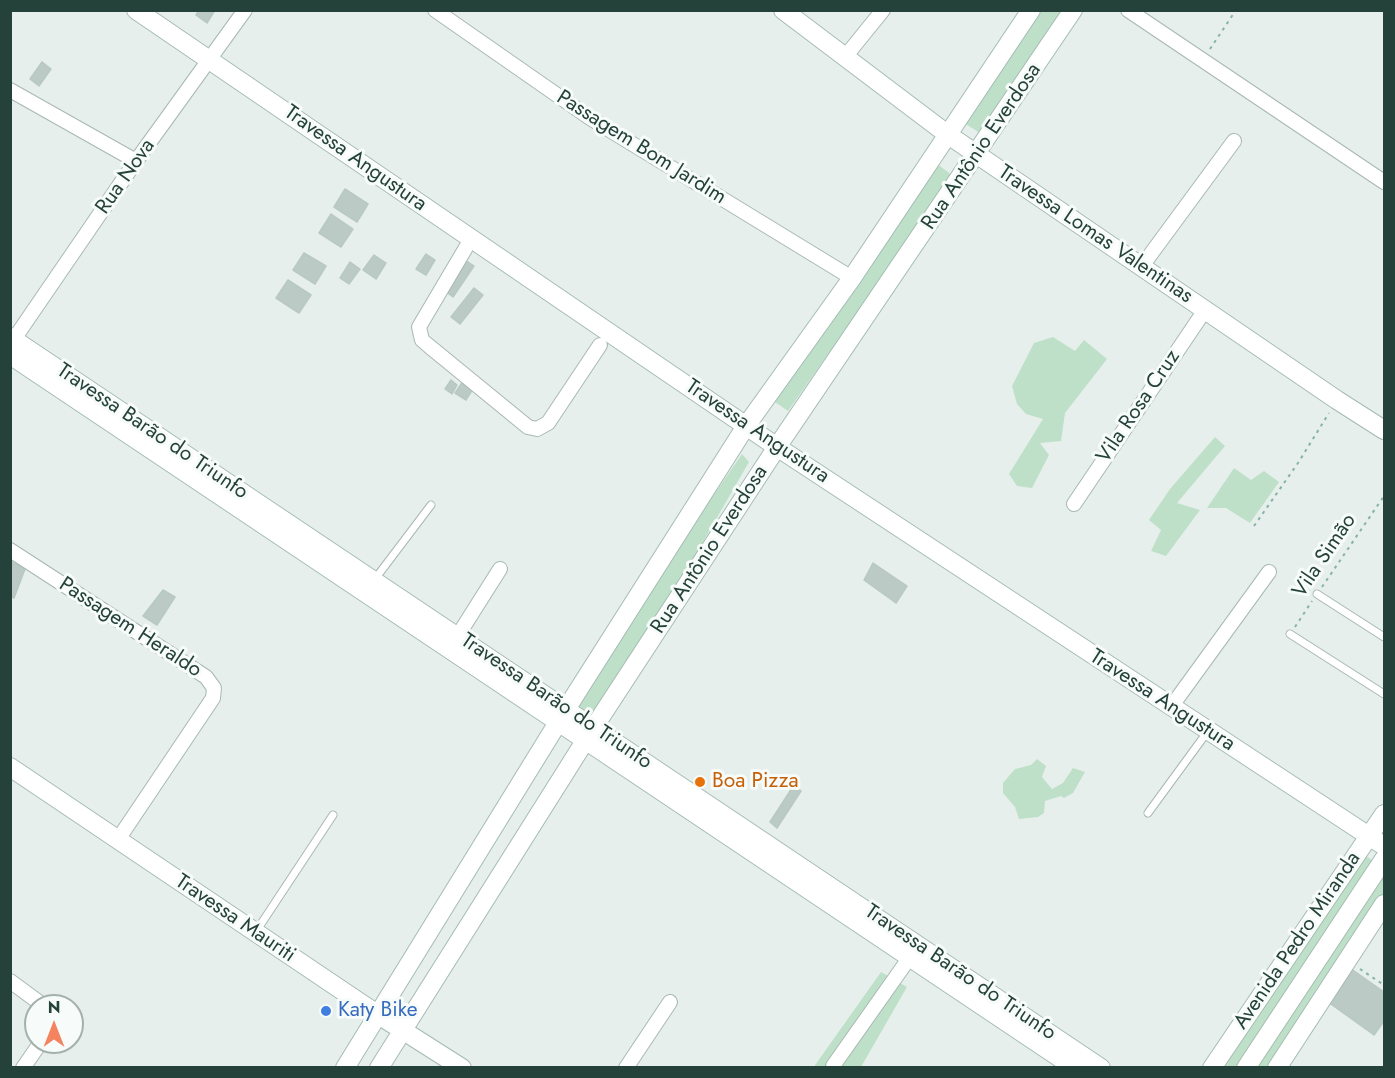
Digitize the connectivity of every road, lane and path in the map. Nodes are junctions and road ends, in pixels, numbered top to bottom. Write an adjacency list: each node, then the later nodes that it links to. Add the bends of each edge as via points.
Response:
1 (136, 10): 11 (street, Travessa Angustura)
2 (245, 10): 11 (street, Rua Nova)
3 (435, 10): 21 (street, Passagem Bom Jardim, via 591,118)
4 (783, 10): 10 (street, Travessa Lomas Valentinas)
5 (883, 10): 10 (street)
6 (1031, 10): 14 (street, Rua Antônio Everdosa)
7 (1073, 10): 16 (street, Rua Antônio Everdosa)
8 (1128, 10): 12 (street)
9 (1236, 10): 12 (path)
10 (845, 57): 14 (street, Travessa Lomas Valentinas)
11 (209, 59): 17 (street, Rua Nova); 19 (street, Travessa Angustura)
12 (1202, 61): 18 (street)
13 (10, 90): 17 (street)
14 (947, 134): 16 (street, Travessa Lomas Valentinas); 21 (street, Rua Antônio Everdosa)
15 (1234, 141): 20 (street)
16 (977, 155): 20 (street, Travessa Lomas Valentinas); 28 (street, Rua Antônio Everdosa)
17 (136, 161): 24 (street, Rua Nova)
18 (1384, 182)
19 (471, 239): 23 (street, Travessa Angustura); 23 (street, via 419,327 422,340 528,427 537,429 548,423)
20 (1142, 266): 22 (street, Travessa Lomas Valentinas)
21 (852, 278): 26 (street, Rua Antônio Everdosa)
22 (1204, 310): 27 (street, Travessa Lomas Valentinas); 30 (street, Vila Rosa Cruz)
23 (605, 338): 26 (street, Travessa Angustura)
24 (11, 344): 33 (street, Travessa Barão do Triunfo)
25 (1327, 416): 32 (path)
26 (746, 426): 28 (street, Travessa Angustura); 44 (street, Rua Antônio Everdosa)
27 (1384, 430)
28 (777, 447): 43 (street, Travessa Angustura); 46 (street, Rua Antônio Everdosa)
29 (1384, 496): 38 (path, Vila Simão)
30 (1074, 504)
31 (431, 505): 37 (lane)
32 (1254, 526)
33 (303, 543): 37 (street, Travessa Barão do Triunfo); 44 (street, Travessa Barão do Triunfo)
34 (10, 550): 51 (street, Passagem Heraldo, via 206,677 214,688 213,698)
35 (500, 569): 40 (street)
36 (1269, 572): 43 (street)
37 (374, 581): 40 (street, Travessa Barão do Triunfo)
38 (1317, 594): 39 (path, Vila Simão); 41 (lane)
39 (1290, 634): 42 (lane)
40 (457, 637): 44 (street, Travessa Barão do Triunfo)
41 (1384, 637)
42 (1384, 694)
43 (1171, 707): 45 (street, Travessa Angustura)
44 (562, 716): 46 (street, Travessa Barão do Triunfo); 63 (street, Rua Antônio Everdosa)
45 (1208, 731): 48 (lane); 52 (street, Travessa Angustura)
46 (590, 735): 56 (street, Travessa Barão do Triunfo); 64 (street, Rua Antônio Everdosa)
47 (10, 767): 51 (street, Travessa Mauriti)
48 (1148, 813)
49 (1384, 814): 52 (street, Avenida Pedro Miranda)
50 (333, 815): 55 (lane)
51 (117, 841): 55 (street, Travessa Mauriti)
52 (1377, 841): 75 (street, Avenida Pedro Miranda)
53 (1384, 859): 76 (street, Avenida Pedro Miranda)
54 (1384, 904): 58 (street)
55 (255, 933): 63 (street, Travessa Mauriti)
56 (892, 936): 57 (street, Travessa Barão do Triunfo); 74 (street, Travessa Barão do Triunfo)
57 (910, 957): 68 (street); 73 (street, Travessa Barão do Triunfo)
58 (1347, 960): 60 (path); 67 (street)
59 (10, 981): 61 (street)
60 (1384, 986)
61 (28, 994)
62 (670, 1002): 72 (street)
63 (377, 1014): 64 (street, Travessa Mauriti); 66 (street, Rua Antônio Everdosa)
64 (404, 1030): 70 (street, Rua Antônio Everdosa); 71 (street, Travessa Mauriti)
65 (33, 1054): 69 (street)
66 (349, 1061): 70 (street, via 362,1051 371,1054)
67 (1282, 1063)
68 (833, 1066)
69 (23, 1068)
70 (378, 1068)
71 (462, 1068)
72 (626, 1068)
73 (1075, 1068)
74 (1101, 1068)
75 (1212, 1068)
76 (1246, 1068)

